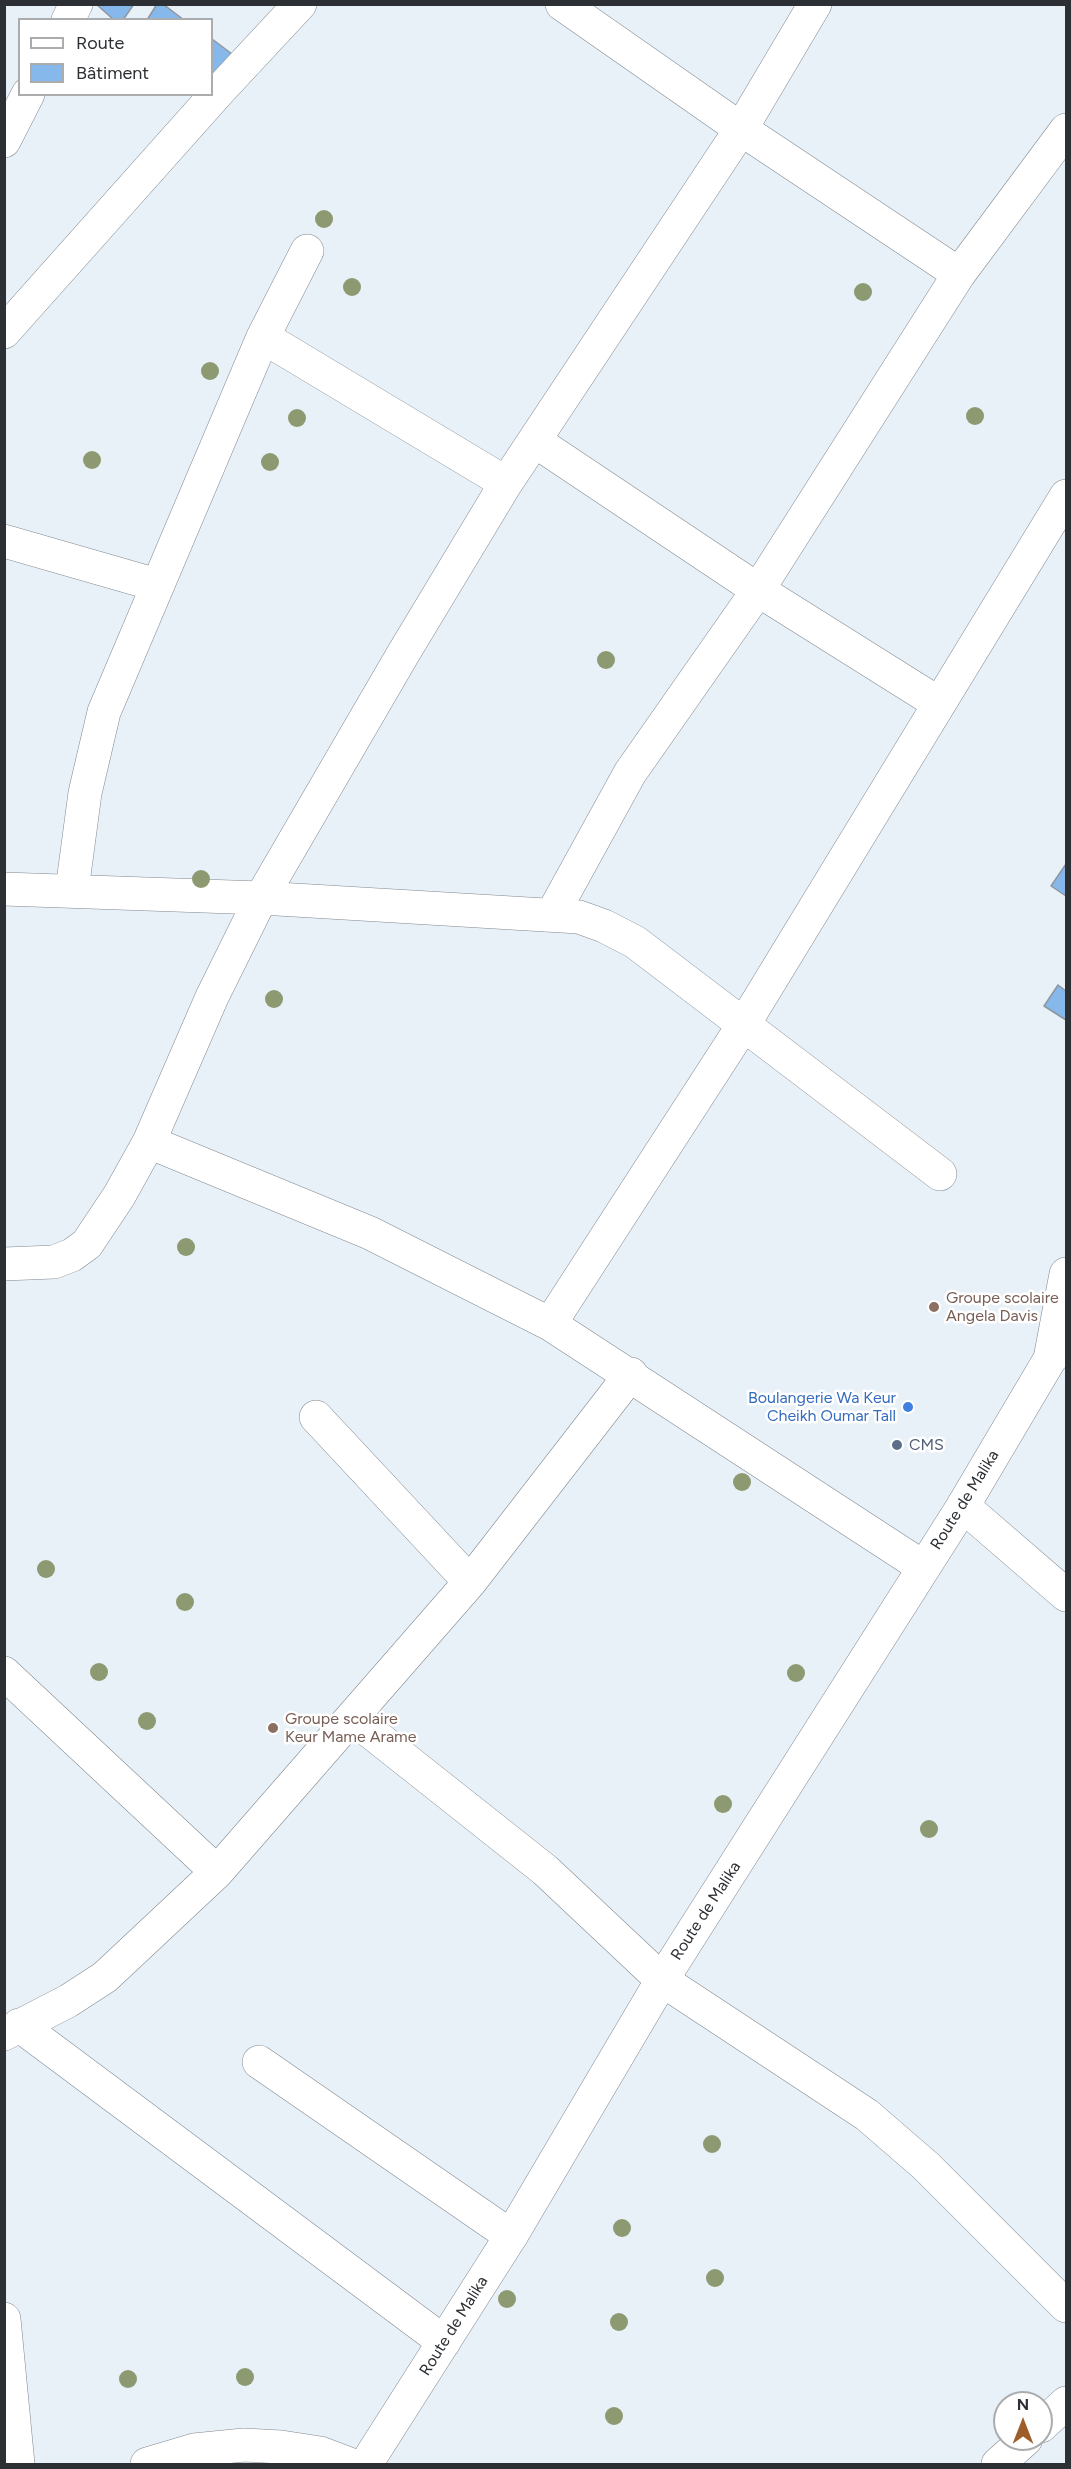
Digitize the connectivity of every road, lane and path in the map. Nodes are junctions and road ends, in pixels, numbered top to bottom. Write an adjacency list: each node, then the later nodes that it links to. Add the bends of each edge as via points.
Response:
1 (76, 4): 5 (street)
2 (300, 4): 12 (street)
3 (562, 4): 7 (street)
4 (815, 4): 7 (street)
5 (69, 18)
6 (27, 96): 9 (street)
7 (741, 129): 11 (street); 14 (street)
8 (1066, 130): 11 (street)
9 (4, 141)
10 (307, 251): 13 (street)
11 (959, 274): 19 (street)
12 (4, 332)
13 (263, 337): 15 (street); 18 (street)
14 (535, 441): 15 (street); 19 (street)
15 (506, 483): 23 (street)
16 (1066, 496): 20 (street)
17 (4, 541): 18 (street)
18 (156, 585): 22 (street, via 104,712 85,794)
19 (758, 590): 20 (street); 24 (street, via 630,773)
20 (938, 703): 25 (street)
21 (4, 889): 22 (street)
22 (72, 890): 23 (street)
23 (261, 898): 24 (street); 26 (street, via 212,997)
24 (553, 914): 25 (street, via 579,917 635,942)
25 (744, 1024): 27 (street); 30 (street)
26 (149, 1142): 28 (street, via 87,1244 54,1262); 30 (street, via 370,1233)
27 (940, 1174)
28 (4, 1264)
29 (1066, 1274): 31 (street, Route de Malika)
30 (550, 1324): 32 (street)
31 (1058, 1351): 34 (street, Route de Malika)
32 (631, 1374): 35 (street); 36 (street)
33 (316, 1417): 36 (street)
34 (963, 1506): 35 (street, Route de Malika); 37 (street)
35 (923, 1567): 41 (street, Route de Malika)
36 (470, 1582): 39 (street)
37 (1066, 1594)
38 (4, 1673): 40 (street)
39 (353, 1718): 40 (street); 41 (street, via 545,1870)
40 (217, 1872): 42 (street, via 105,1977)
41 (662, 1980): 44 (street, Route de Malika); 45 (street, via 867,2115 935,2174)
42 (12, 2029): 47 (street)
43 (259, 2062): 44 (street)
44 (511, 2236): 47 (street, Route de Malika)
45 (1066, 2306)
46 (4, 2319): 51 (street)
47 (444, 2342): 54 (street, Route de Malika)
48 (1066, 2403): 49 (street)
49 (1053, 2415)
50 (1013, 2451): 55 (street)
51 (18, 2464)
52 (147, 2464): 53 (street, via 194,2450 244,2445 320,2453)
53 (349, 2464)
54 (366, 2464)
55 (998, 2464)

